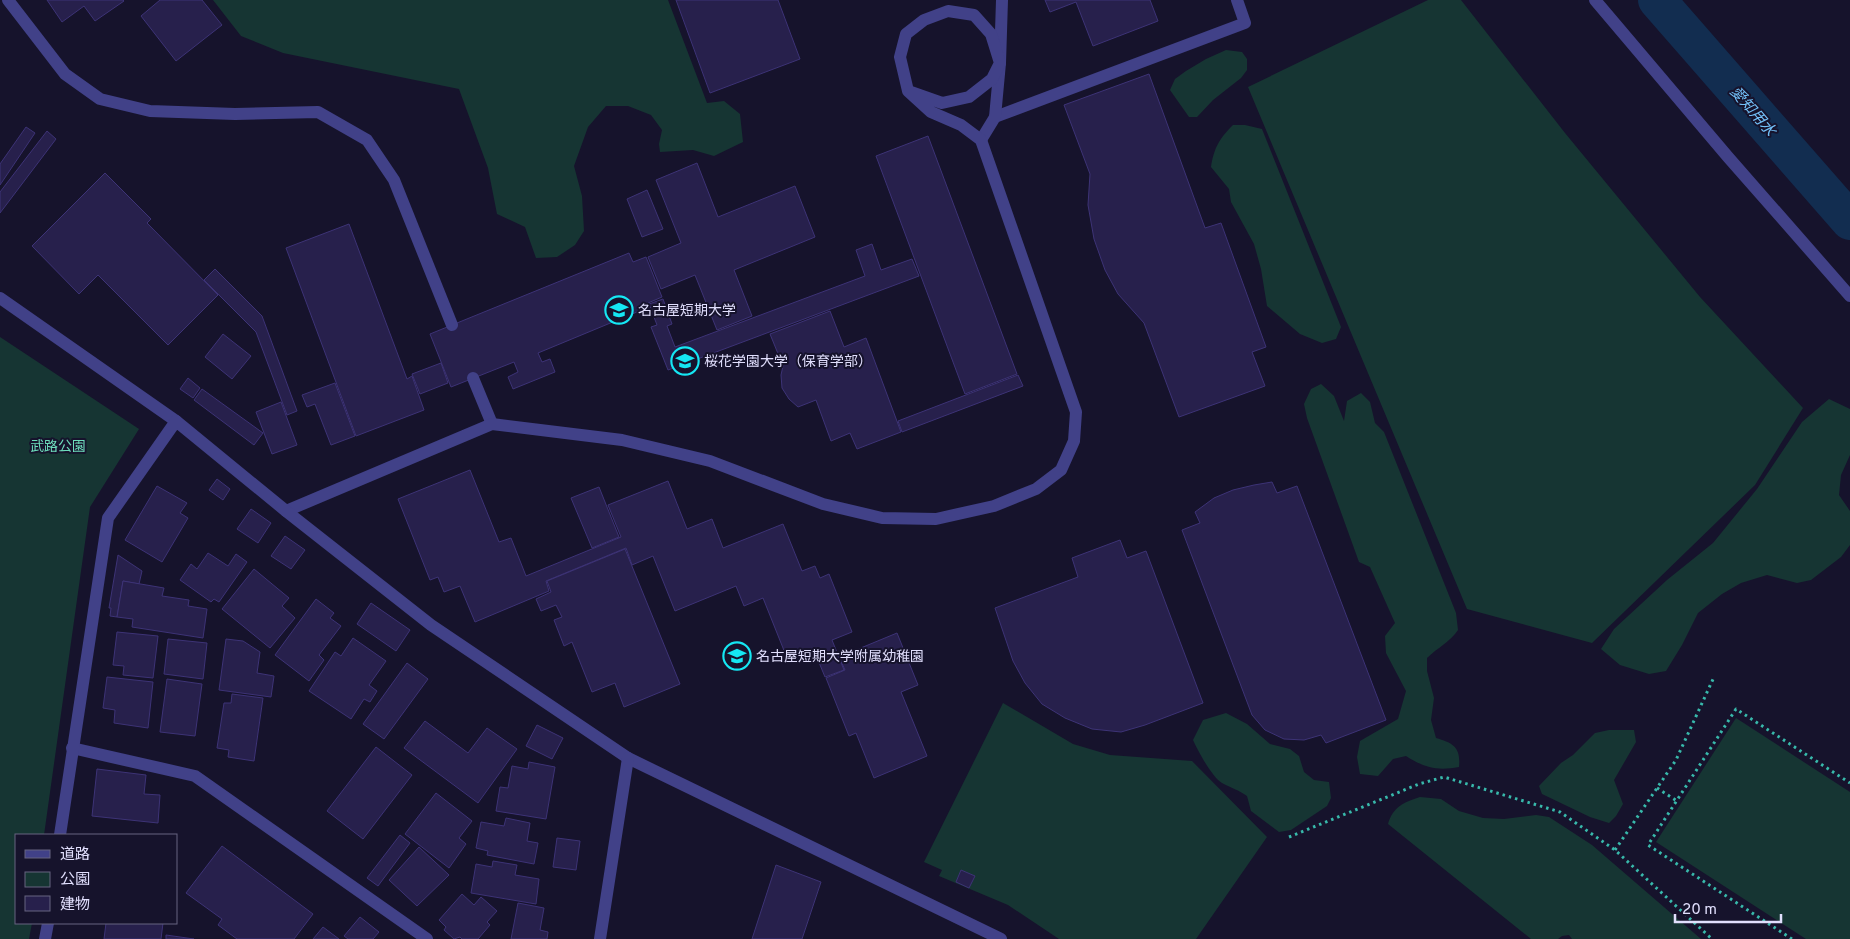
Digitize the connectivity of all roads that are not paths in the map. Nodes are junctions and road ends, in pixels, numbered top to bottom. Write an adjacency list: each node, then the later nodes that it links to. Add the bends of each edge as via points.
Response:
1 (8, 0): 11 (street, via 65,74 100,99 150,111 318,112 367,140 394,180)
2 (1002, 0): 5 (street)
3 (1237, 0): 7 (street, via 1245,23)
4 (1595, 0): 9 (street)
5 (1000, 63): 6 (street, via 992,79 969,97 942,103); 6 (street, via 991,34 974,15 948,12 924,20 906,34 900,57); 7 (street)
6 (908, 91): 8 (street, via 931,112 961,125)
7 (995, 117): 8 (street)
8 (981, 140): 14 (street, via 1076,412 1074,441 1061,470 1036,489 994,506 936,519 882,518 823,504 710,461 622,440)
9 (1850, 296)
10 (0, 298): 13 (street)
11 (452, 325)
12 (474, 378): 14 (street)
13 (176, 421): 15 (street); 16 (street, via 108,518)
14 (492, 424): 15 (street)
15 (286, 511): 17 (street, via 431,625)
16 (72, 748): 18 (street); 21 (street, via 195,776)
17 (628, 758): 22 (street); 23 (street)
18 (60, 834)
19 (48, 924): 20 (street)
20 (45, 939)
21 (427, 939)
22 (600, 939)
23 (1001, 939)

